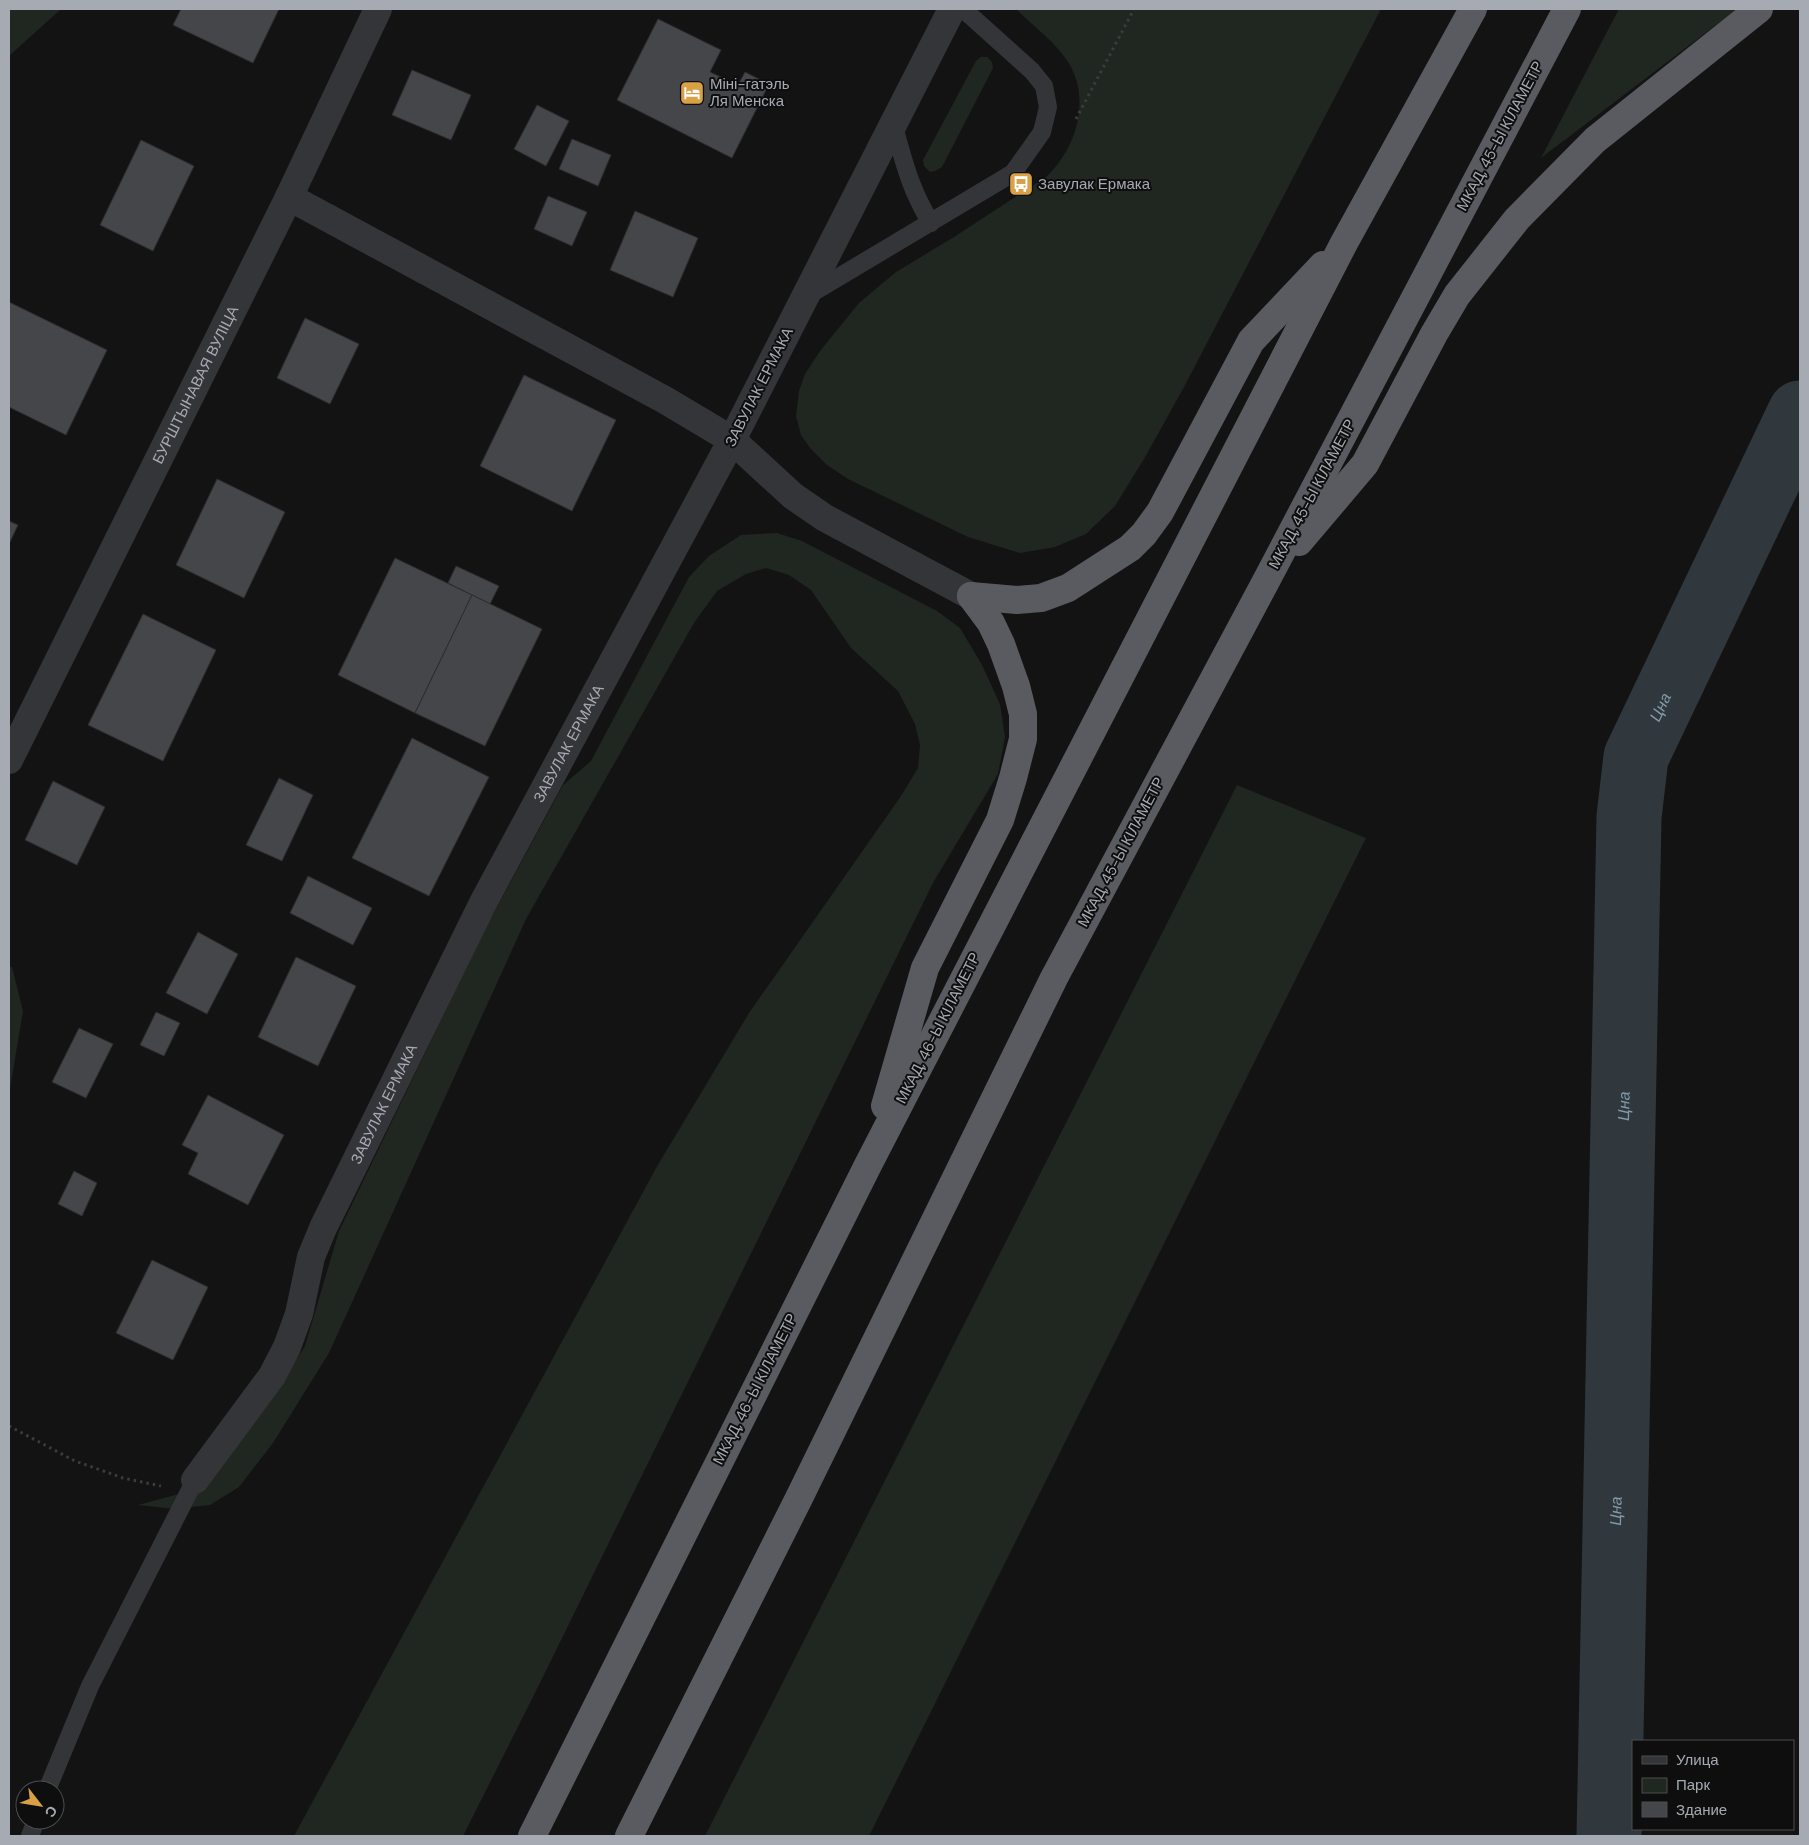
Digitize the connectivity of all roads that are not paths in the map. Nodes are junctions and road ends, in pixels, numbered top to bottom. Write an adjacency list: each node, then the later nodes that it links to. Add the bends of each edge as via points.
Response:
1 (378, 9): 8 (street, БУРШТЫНАВАЯ ВУЛІЦА)
2 (952, 9): 7 (street, ЗАВУЛАК ЕРМАКА)
3 (963, 9): 9 (lane, via 1032,71 1044,86 1048,107 1042,132 1013,173)
4 (1473, 9): 10 (highway)
5 (1567, 9): 13 (highway, МКАД, 45-Ы КІЛАМЕТР)
6 (1759, 9): 13 (highway, via 1595,140 1517,219 1457,295 1364,464)
7 (893, 123): 9 (lane, via 908,179); 11 (street, ЗАВУЛАК ЕРМАКА)
8 (289, 197): 12 (street, via 665,400); 15 (street, БУРШТЫНАВАЯ ВУЛІЦА)
9 (931, 224): 11 (lane)
10 (1344, 242): 14 (highway, via 1251,341 1160,512 1130,548 1068,588 1041,598 1016,600); 16 (highway, МКАД, 46-Ы КІЛАМЕТР)
11 (806, 297): 12 (street, ЗАВУЛАК ЕРМАКА)
12 (732, 440): 14 (street, via 793,496 825,518); 17 (street, ЗАВУЛАК ЕРМАКА, via 483,903 311,1257 299,1314 287,1347 272,1376)
13 (1265, 583): 20 (highway, МКАД, 45-Ы КІЛАМЕТР, via 1054,978)
14 (971, 596): 16 (highway, via 991,623 1007,660 1023,714 1023,739 1000,820 925,968)
15 (9, 760)
16 (868, 1165): 19 (highway, МКАД, 46-Ы КІЛАМЕТР)
17 (195, 1480): 18 (lane, via 90,1686)
18 (51, 1780)
19 (532, 1836)
20 (629, 1836)

